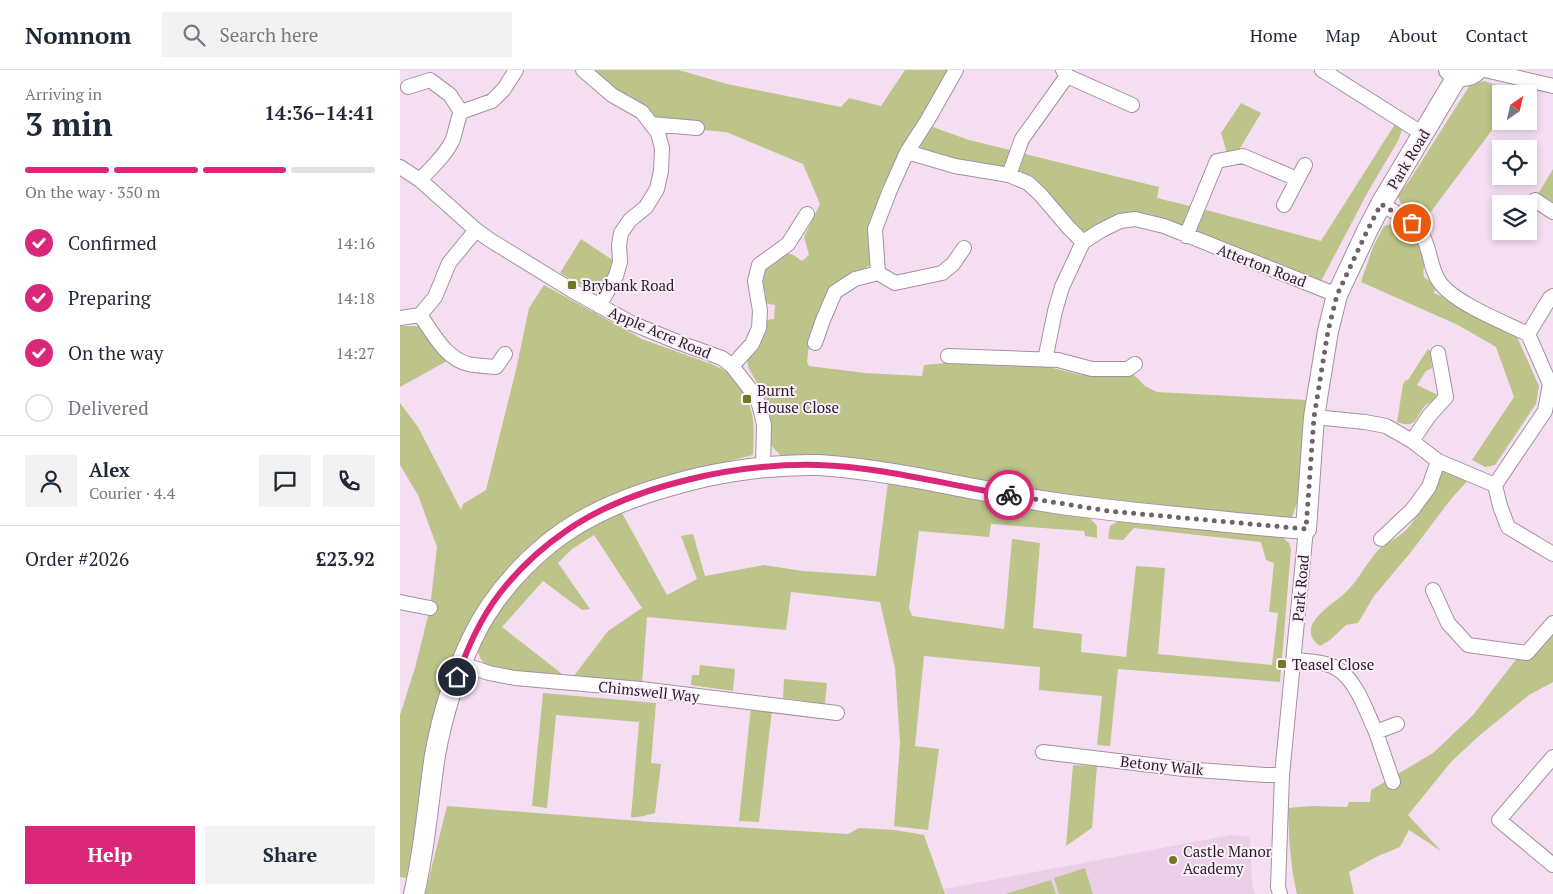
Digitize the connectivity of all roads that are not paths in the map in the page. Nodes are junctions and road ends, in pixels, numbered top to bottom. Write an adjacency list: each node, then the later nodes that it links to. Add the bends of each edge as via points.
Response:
1 (516, 70): 12 (street, via 492,101)
2 (583, 70): 13 (street, via 612,95 642,112)
3 (956, 70): 16 (street)
4 (1322, 70): 15 (street)
5 (1485, 70): 9 (street)
6 (1461, 72): 15 (street, Park Road)
7 (1065, 73): 11 (street); 19 (street, via 1022,139)
8 (431, 75): 10 (street); 12 (street)
9 (1553, 86)
10 (408, 87)
11 (1132, 105)
12 (461, 112): 21 (street, via 453,139)
13 (651, 124): 14 (street); 34 (street, via 658,133 662,148 657,189 646,207 620,233 620,262 616,276)
14 (698, 128)
15 (1423, 134): 23 (street, Park Road)
16 (907, 152): 19 (street, via 955,166); 31 (street, via 875,228)
17 (1305, 165): 20 (street)
18 (400, 167): 21 (street, Apple Acre Road)
19 (1009, 176): 29 (street, via 1028,183)
20 (1297, 179): 24 (street); 28 (street, via 1243,156 1217,161)
21 (420, 180): 27 (street, Apple Acre Road)
22 (1537, 201): 25 (street)
23 (1381, 204): 32 (street, Park Road); 37 (street, via 1418,230 1424,238 1439,282 1452,296)
24 (1284, 205)
25 (1553, 212)
26 (806, 214): 44 (street, via 788,244 759,265 755,281 759,328 752,344)
27 (476, 230): 34 (street, Apple Acre Road); 35 (street, via 449,263 436,297)
28 (1186, 236): 29 (street, Atterton Road, via 1164,226 1135,219 1120,221); 32 (street, Atterton Road)
29 (1083, 242): 42 (street, via 1062,287)
30 (964, 248): 31 (street, via 942,273 895,283)
31 (878, 273): 38 (street, via 855,279 836,292)
32 (1337, 295): 46 (street, Park Road)
33 (1553, 296): 37 (street)
34 (599, 306): 44 (street, Apple Acre Road, via 631,323 722,358)
35 (420, 315): 36 (street); 39 (street, via 450,355 468,364 496,367)
36 (400, 318)
37 (1528, 334): 45 (street, via 1550,384)
38 (815, 342)
39 (505, 354)
40 (1438, 354): 47 (street, via 1446,397)
41 (948, 356): 42 (street)
42 (1045, 360): 43 (street, via 1092,369 1128,369)
43 (1135, 364)
44 (732, 366): 49 (street, Apple Acre Road, via 759,404 764,425)
45 (1549, 412): 50 (street)
46 (1314, 417): 47 (street, via 1386,426); 51 (street, Park Road)
47 (1412, 441): 48 (street)
48 (1438, 461): 50 (street); 52 (street, via 1429,487 1412,510)
49 (763, 466): 51 (street, via 856,468 1108,511); 59 (street, via 656,489 621,501 565,531 519,571 500,593 472,638)
50 (1496, 485): 53 (street, via 1508,527)
51 (1306, 529): 58 (street, Park Road)
52 (1381, 539)
53 (1553, 554)
54 (1433, 590): 57 (street, via 1448,623 1468,645 1527,653)
55 (400, 602): 56 (street)
56 (430, 608)
57 (1553, 623)
58 (1294, 660): 62 (street, via 1334,666 1343,673 1352,682); 65 (street, Park Road)
59 (462, 664): 60 (street, Chimswell Way, via 515,678 641,689); 68 (street, via 436,752)
60 (838, 713)
61 (1397, 724): 62 (street)
62 (1376, 732): 66 (street)
63 (1043, 752): 65 (street, Betony Walk)
64 (1553, 757): 67 (street, via 1499,820)
65 (1282, 775): 69 (street, Park Road)
66 (1393, 782)
67 (1553, 865)
68 (414, 894)
69 (1280, 894)

